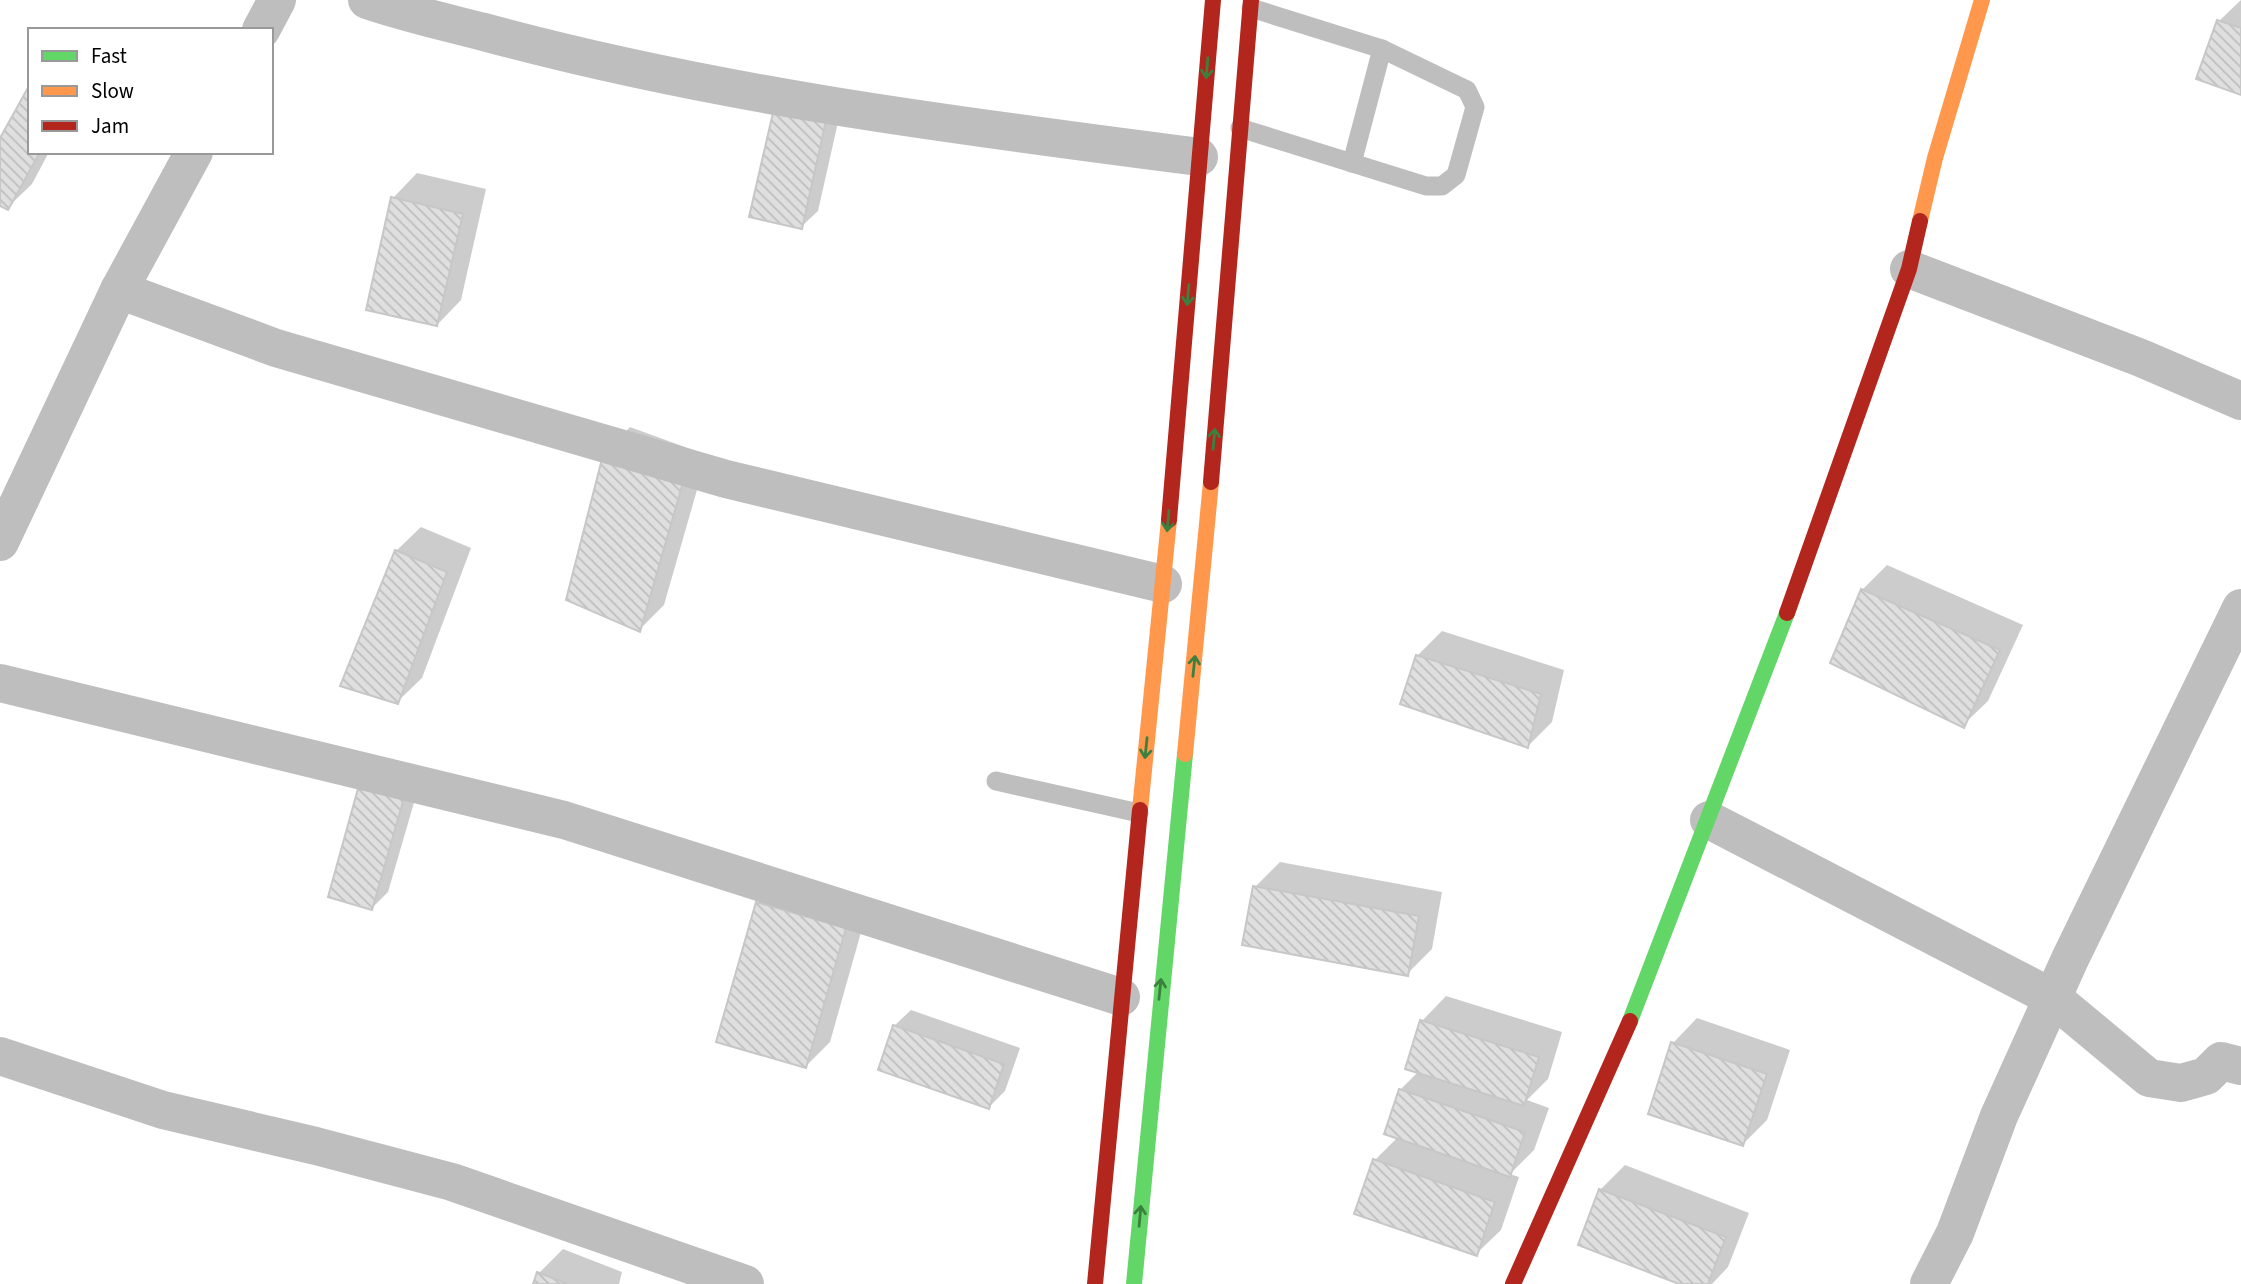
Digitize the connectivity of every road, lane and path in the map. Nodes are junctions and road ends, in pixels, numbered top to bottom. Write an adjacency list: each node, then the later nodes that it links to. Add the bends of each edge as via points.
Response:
1 (277, 0): 6 (street)
2 (367, 0): 10 (street, via 558,52 721,88 965,127)
3 (1213, 0): 10 (street, one-way to 10)
4 (1982, 0): 12 (street, via 1935,158)
5 (1251, 4): 7 (lane); 8 (street)
6 (262, 28)
7 (1382, 49): 11 (lane); 11 (lane, via 1467,90 1475,107 1456,175 1442,186 1426,186)
8 (1240, 128): 11 (lane); 28 (street, one-way to 8, via 1202,588)
9 (193, 154): 13 (street)
10 (1199, 157): 16 (street, one-way to 16)
11 (1352, 163)
12 (1909, 269): 14 (street); 21 (street)
13 (119, 290): 15 (street); 16 (street, via 276,348 726,479)
14 (2241, 401)
15 (0, 542)
16 (1163, 584): 20 (street, one-way to 20)
17 (2241, 607): 23 (street)
18 (0, 683): 22 (street, via 564,820)
19 (996, 782): 20 (lane)
20 (1139, 813): 22 (street)
21 (1709, 820): 23 (street); 29 (street, via 1643,993)
22 (1121, 997): 27 (street)
23 (2053, 998): 25 (street, via 2149,1078 2181,1083 2206,1076 2221,1061); 30 (street, via 1999,1116 1955,1233)
24 (0, 1056): 26 (street, via 163,1110 452,1182)
25 (2241, 1066)
26 (745, 1284)
27 (1095, 1284)
28 (1134, 1284)
29 (1513, 1284)
30 (1929, 1284)

